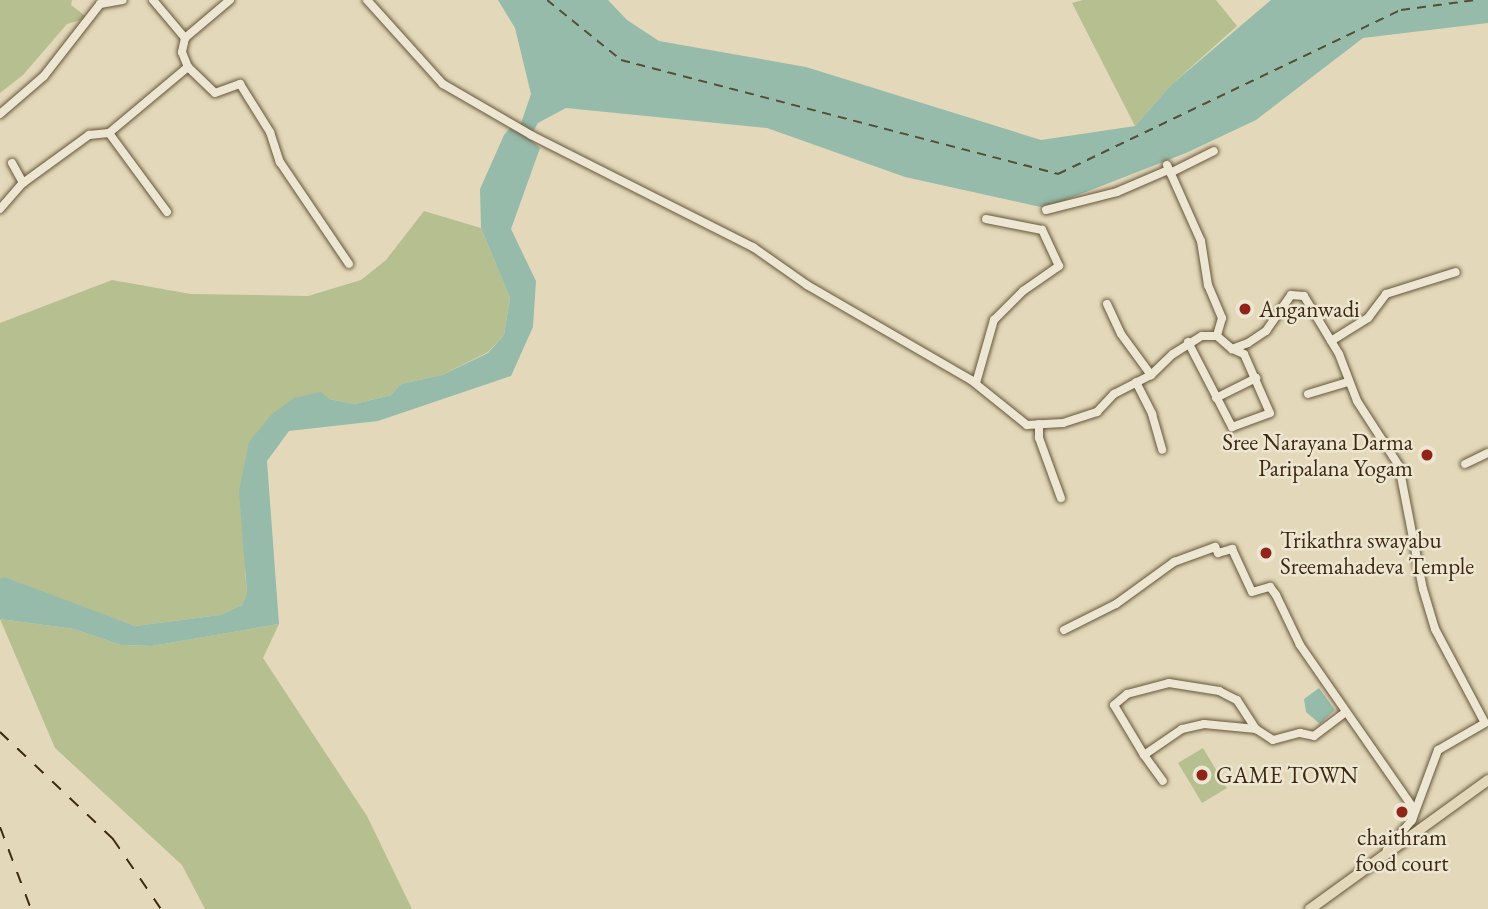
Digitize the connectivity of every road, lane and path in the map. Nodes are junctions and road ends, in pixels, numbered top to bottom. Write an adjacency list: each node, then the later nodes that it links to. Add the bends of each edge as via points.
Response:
1 (122, 0): 7 (street, via 100,4 44,76)
2 (153, 0): 5 (street)
3 (230, 0): 5 (street)
4 (367, 0): 28 (street, via 437,79 527,133 732,235)
5 (185, 38): 6 (street, via 182,52)
6 (188, 67): 8 (street); 17 (street, via 215,93 240,83 270,132 280,162)
7 (0, 114)
8 (109, 133): 12 (street, via 89,135); 15 (street)
9 (1214, 151): 11 (street)
10 (12, 163): 12 (street)
11 (1168, 169): 14 (street, via 1117,192); 20 (street, via 1201,241 1208,285 1222,318)
12 (23, 183): 13 (street)
13 (0, 209)
14 (1046, 210)
15 (167, 212)
16 (986, 219): 28 (street, via 1042,230 1059,266 1023,291 994,320)
17 (349, 264)
18 (1457, 272): 21 (street, via 1386,294 1368,318)
19 (1107, 304): 24 (street, via 1121,334)
20 (1217, 336): 22 (street); 23 (street)
21 (1331, 341): 23 (street, via 1304,296 1291,295 1266,331); 27 (street)
22 (1188, 342): 24 (street); 30 (street)
23 (1232, 349): 25 (street, via 1244,354)
24 (1151, 375): 26 (street)
25 (1256, 378): 30 (street); 30 (street, via 1270,413 1231,427)
26 (1136, 382): 31 (street, via 1097,412); 32 (street, via 1152,414)
27 (1348, 382): 29 (street); 39 (street, via 1399,466 1435,629)
28 (976, 383): 31 (street, via 1027,425)
29 (1308, 394)
30 (1216, 398)
31 (1038, 424): 35 (street)
32 (1161, 450)
33 (1488, 453): 34 (street)
34 (1465, 464)
35 (1061, 498)
36 (1064, 629): 37 (street, via 1116,604 1174,562 1216,547 1218,553 1232,549 1252,592 1270,587 1276,595 1300,645)
37 (1346, 712): 41 (street, via 1314,736 1300,733 1273,740); 45 (street)
38 (1244, 715): 40 (street); 41 (street); 42 (street, via 1237,700 1195,686 1169,683 1127,694 1114,705)
39 (1486, 723): 45 (street, via 1438,750)
40 (1236, 726): 41 (street); 42 (street, via 1204,724 1182,729)
41 (1256, 729)
42 (1144, 755): 44 (street)
43 (1488, 780): 46 (main road)
44 (1163, 781)
45 (1414, 809): 46 (street, via 1412,820)
46 (1383, 855): 47 (main road)
47 (1310, 909)

